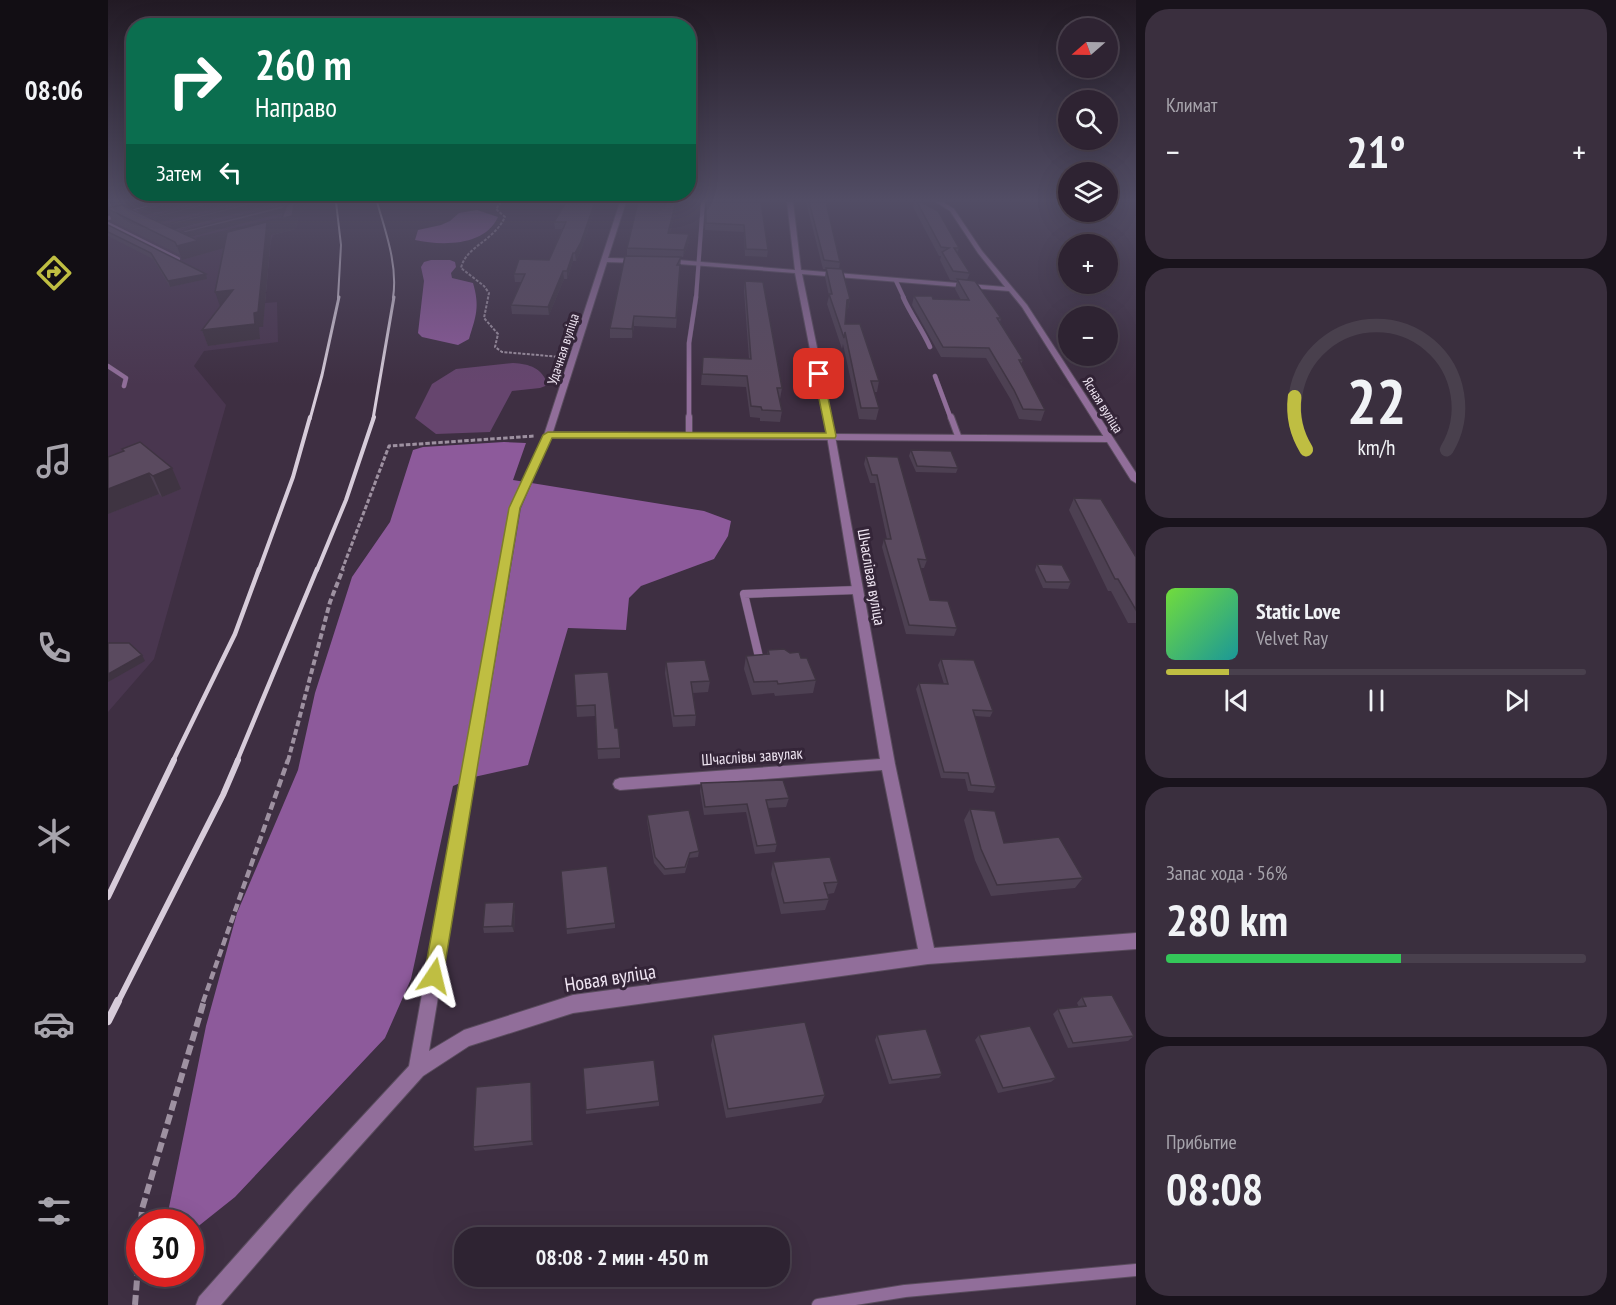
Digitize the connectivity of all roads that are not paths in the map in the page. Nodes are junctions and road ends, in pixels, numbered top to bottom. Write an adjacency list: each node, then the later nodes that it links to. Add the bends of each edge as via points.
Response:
1 (698, 262): 14 (lane, via 689,343)
2 (604, 263): 13 (street, Удачная вуліца)
3 (709, 263): 6 (street)
4 (797, 263): 6 (street, Шчаслівая вуліца)
5 (989, 263): 8 (street, Ясная вуліца)
6 (798, 270): 7 (street); 15 (street, Шчаслівая вуліца)
7 (897, 280): 8 (street); 9 (lane, via 915,324)
8 (1011, 289): 17 (street, Ясная вуліца, via 1043,332)
9 (930, 347)
10 (109, 367): 12 (lane, via 126,378)
11 (935, 376): 16 (lane)
12 (124, 386)
13 (548, 435): 14 (lane); 25 (street, Удачная вуліца, via 514,508)
14 (688, 436): 15 (lane)
15 (831, 436): 16 (lane); 19 (street, Шчаслівая вуліца)
16 (958, 436): 17 (lane)
17 (1108, 438): 18 (street, Ясная вуліца)
18 (1136, 480)
19 (857, 590): 20 (lane, via 744,594); 21 (street, Шчаслівая вуліца)
20 (759, 657)
21 (888, 764): 22 (street, Шчаслівы завулак); 24 (street, Шчаслівая вуліца)
22 (620, 784)
23 (1136, 941): 24 (street, Новая вуліца)
24 (928, 956): 25 (street, Новая вуліца, via 573,1005 464,1040)
25 (417, 1070): 27 (street, Новая вуліца)
26 (1136, 1270): 28 (lane, via 905,1291)
27 (207, 1305)
28 (818, 1305)

